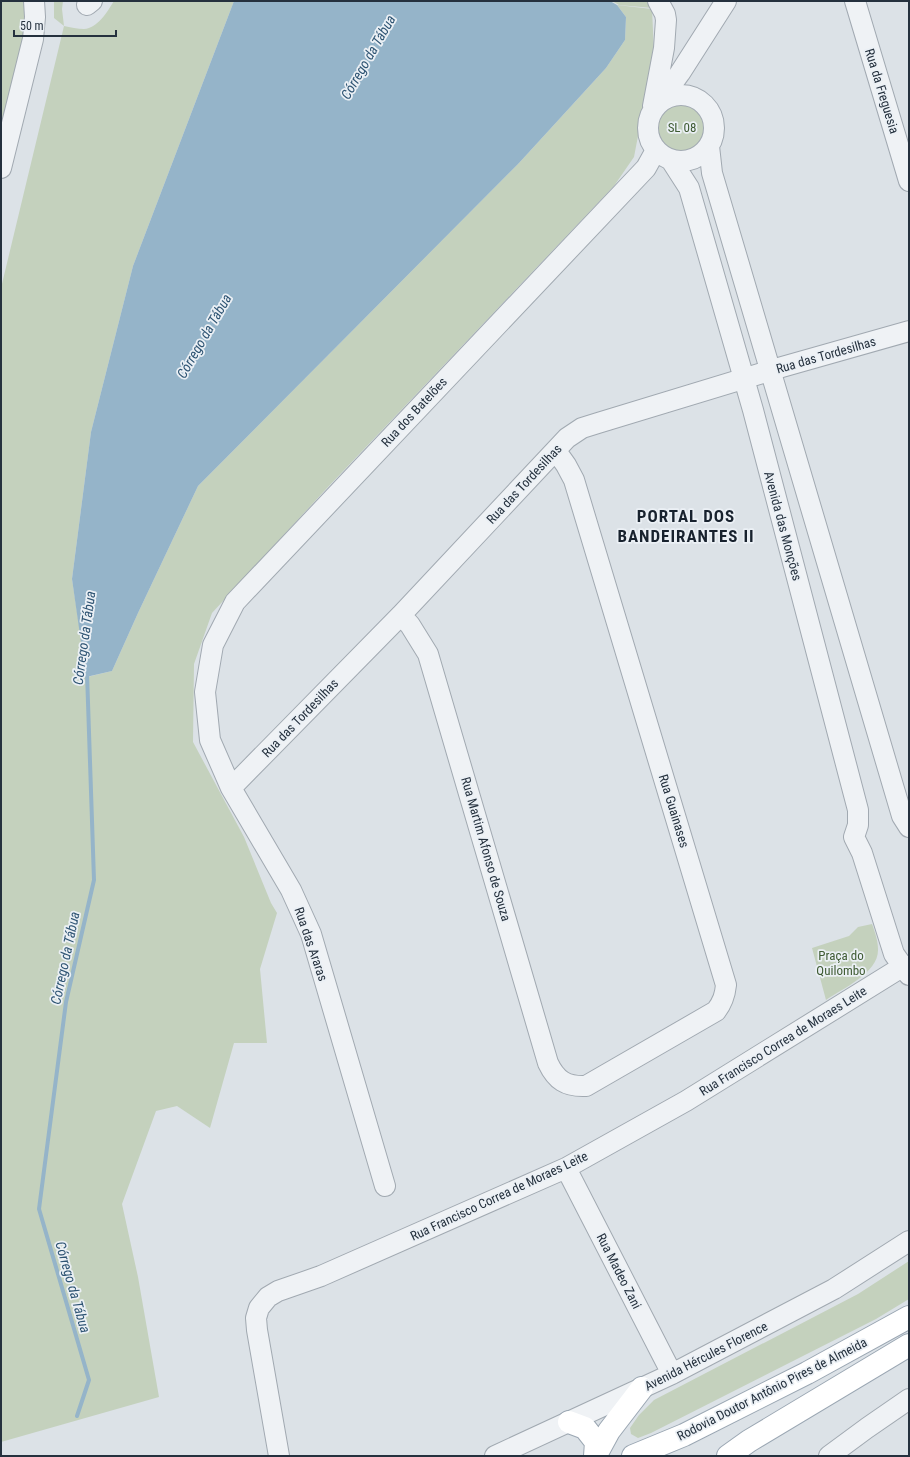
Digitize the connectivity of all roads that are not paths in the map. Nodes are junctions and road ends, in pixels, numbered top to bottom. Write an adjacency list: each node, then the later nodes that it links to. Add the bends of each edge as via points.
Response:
1 (34, 1): 11 (street, via 33,39)
2 (658, 1): 5 (street, via 666,20)
3 (726, 1): 6 (street)
4 (855, 1): 12 (street, Rua da Freguesia)
5 (664, 48): 6 (street); 8 (street)
6 (680, 73): 7 (street); 8 (street)
7 (691, 96): 8 (street, via 669,96); 9 (street, via 703,103 711,115 714,130)
8 (654, 108): 10 (street, via 648,135)
9 (709, 146): 10 (street, via 703,153 688,161 679,161); 14 (street, via 712,173)
10 (664, 155): 15 (street, Avenida das Monções, via 689,188); 18 (street, Rua dos Batelões, via 646,168 234,602 213,645)
11 (1, 168)
12 (909, 181)
13 (909, 331): 14 (street, Rua das Tordesilhas)
14 (770, 371): 15 (street, Rua das Tordesilhas); 20 (street, via 902,816)
15 (744, 379): 16 (street, Rua das Tordesilhas, via 582,428); 21 (street, Avenida das Monções, via 858,810 858,825 854,837 862,852 894,954)
16 (556, 451): 17 (street, Rua das Tordesilhas); 22 (street, Rua Guainases, via 574,480 726,985 722,1003 708,1016 586,1086 576,1087)
17 (401, 614): 19 (street, Rua das Tordesilhas); 22 (street, Rua Martim Afonso de Souza, via 428,654 548,1063 552,1072)
18 (205, 692): 19 (street, Rua das Araras, via 210,740)
19 (231, 788): 24 (street, Rua das Araras, via 291,890 310,934)
20 (909, 827)
21 (907, 970): 23 (street, Rua Francisco Correa de Moraes Leite, via 686,1101)
22 (567, 1084)
23 (566, 1168): 28 (street, Rua Madeo Zani); 32 (street, Rua Francisco Correa de Moraes Leite, via 268,1297 259,1308 256,1318)
24 (385, 1186)
25 (909, 1241): 28 (street, Avenida Hércules Florence, via 834,1289)
26 (909, 1317): 35 (main road, Rodovia Doutor Antônio Pires de Almeida, via 691,1432)
27 (909, 1345): 36 (main road, Rodovia Doutor Antônio Pires de Almeida)
28 (672, 1374): 29 (street, Avenida Hércules Florence)
29 (642, 1388): 31 (street, Avenida Hércules Florence); 34 (main road, via 609,1431)
30 (909, 1399): 37 (street)
31 (569, 1422): 33 (street, Avenida Hércules Florence); 34 (main road, via 585,1428 596,1442)
32 (279, 1456)
33 (494, 1456)
34 (596, 1456)
35 (632, 1456)
36 (728, 1456)
37 (828, 1456)

